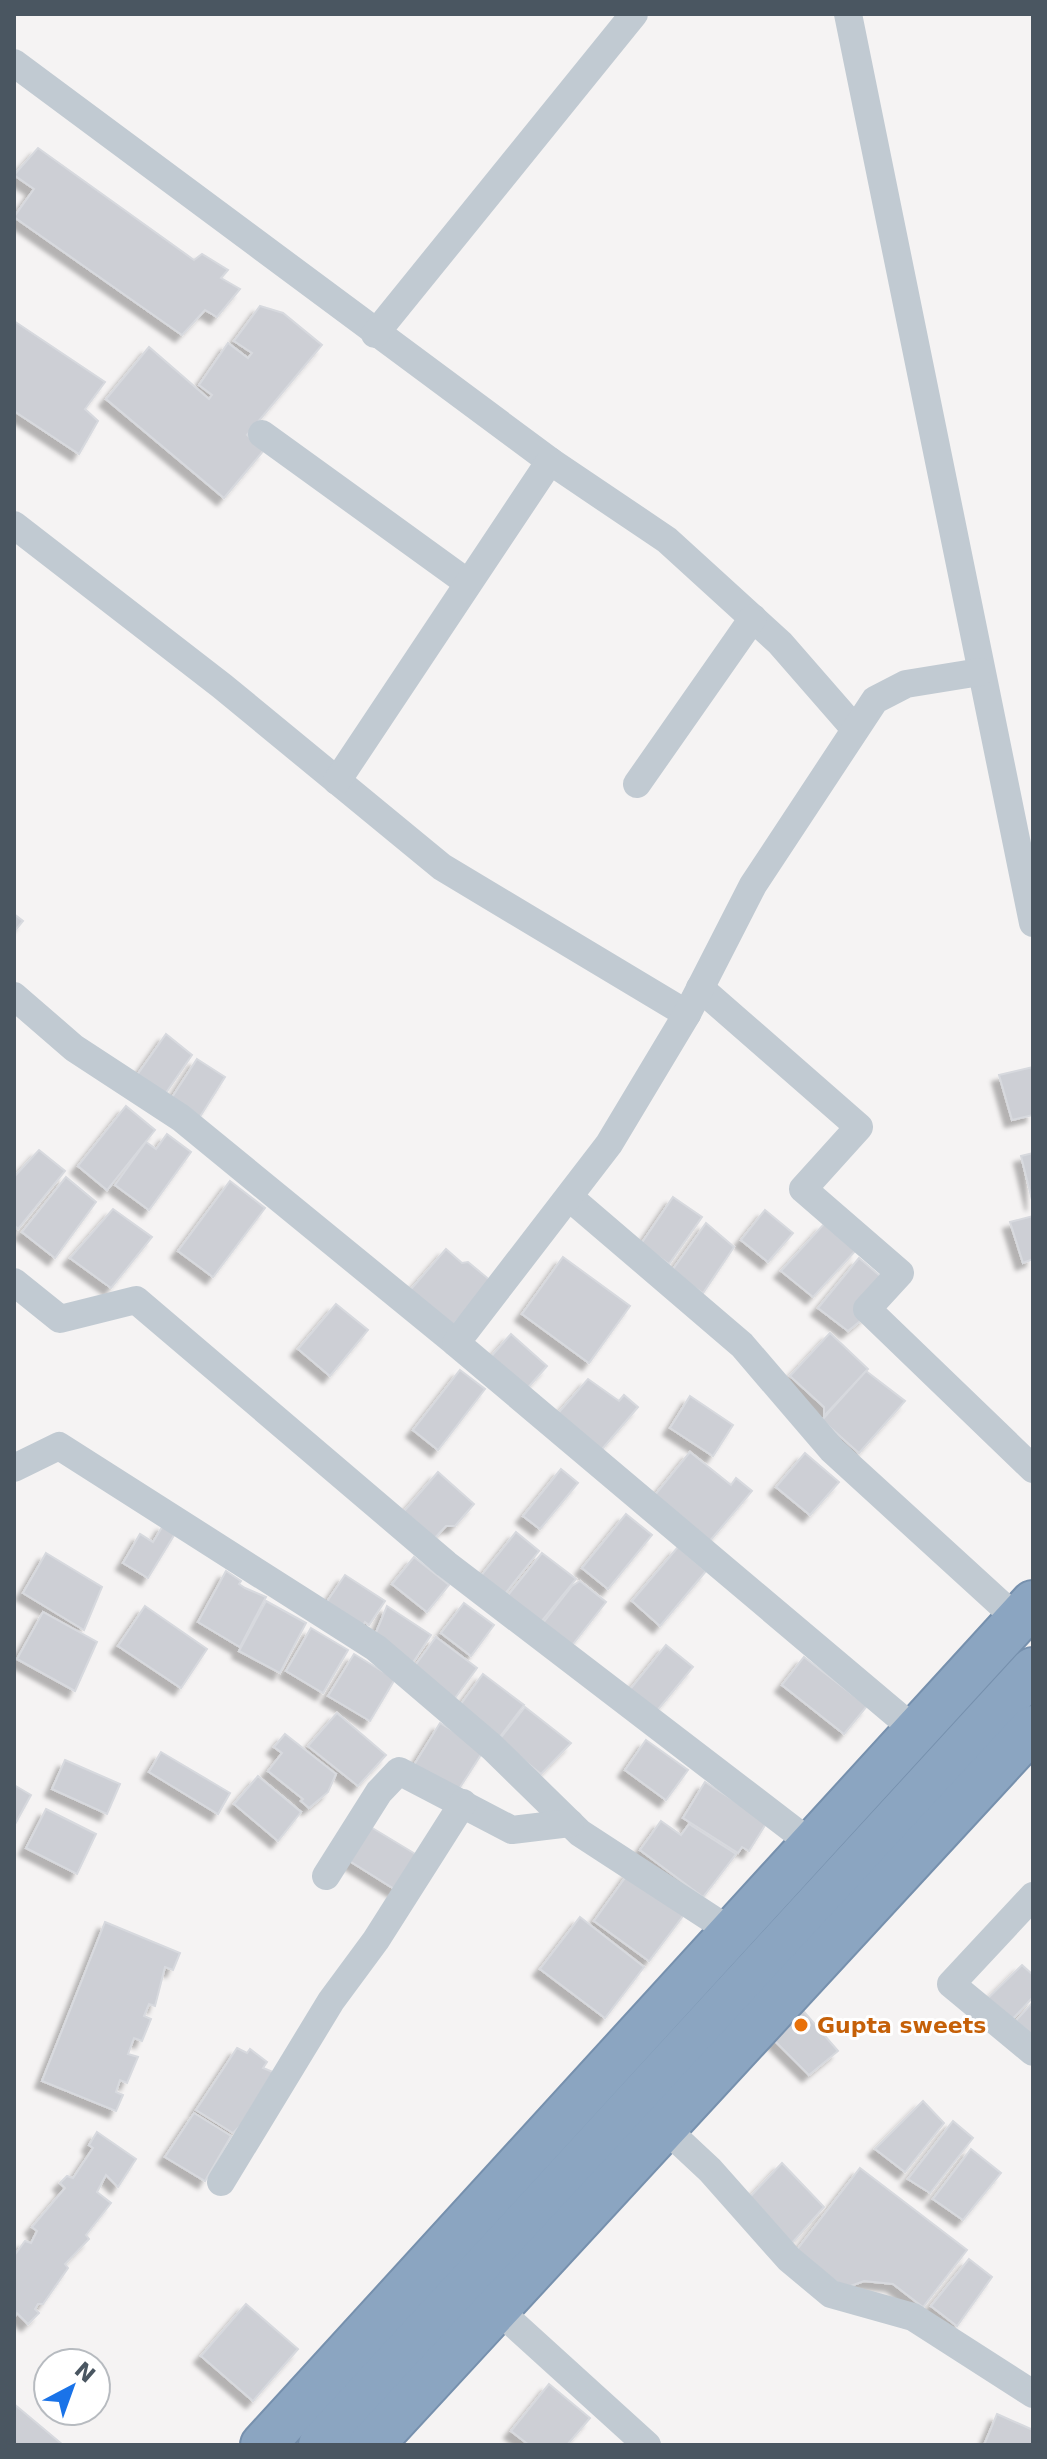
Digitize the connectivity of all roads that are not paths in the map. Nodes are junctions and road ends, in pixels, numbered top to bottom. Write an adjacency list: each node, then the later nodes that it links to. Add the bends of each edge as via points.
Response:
1 (634, 14): 4 (street)
2 (848, 14): 10 (street)
3 (14, 63): 4 (street)
4 (375, 334): 6 (street)
5 (262, 434): 8 (street)
6 (550, 461): 8 (street); 9 (street, via 667,540)
7 (14, 525): 12 (street)
8 (468, 583): 12 (street)
9 (753, 618): 11 (street); 13 (street)
10 (980, 672): 11 (street, via 906,684 875,700); 14 (street)
11 (855, 729): 15 (street, via 753,885)
12 (337, 781): 17 (street, via 442,867)
13 (637, 784)
14 (1033, 923)
15 (700, 988): 17 (street); 22 (street, via 859,1127 803,1189 900,1273 867,1309)
16 (14, 996): 20 (street, via 74,1048 181,1118)
17 (687, 1014): 18 (street, via 609,1144)
18 (569, 1197): 20 (street); 23 (street, via 742,1345 832,1450)
19 (14, 1282): 29 (street, via 60,1319 136,1300 446,1564)
20 (456, 1343): 26 (street)
21 (14, 1468): 28 (street, via 59,1446 350,1631 492,1747)
22 (1033, 1469)
23 (1025, 1611): 26 (highway)
24 (1033, 1670): 39 (highway)
25 (1033, 1728): 34 (highway)
26 (916, 1731): 29 (highway)
27 (463, 1803): 28 (street, via 512,1830); 30 (street, via 399,1771 379,1792); 35 (street, via 331,2001)
28 (570, 1823): 32 (street)
29 (813, 1845): 32 (highway)
30 (326, 1876)
31 (1033, 1896): 33 (street, via 951,1984)
32 (732, 1932): 38 (highway)
33 (1033, 2052)
34 (665, 2128): 36 (highway); 37 (street, via 789,2259 831,2294 913,2317)
35 (221, 2182)
36 (496, 2308): 40 (highway); 41 (street)
37 (1033, 2394)
38 (263, 2445)
39 (321, 2445)
40 (371, 2445)
41 (647, 2445)

